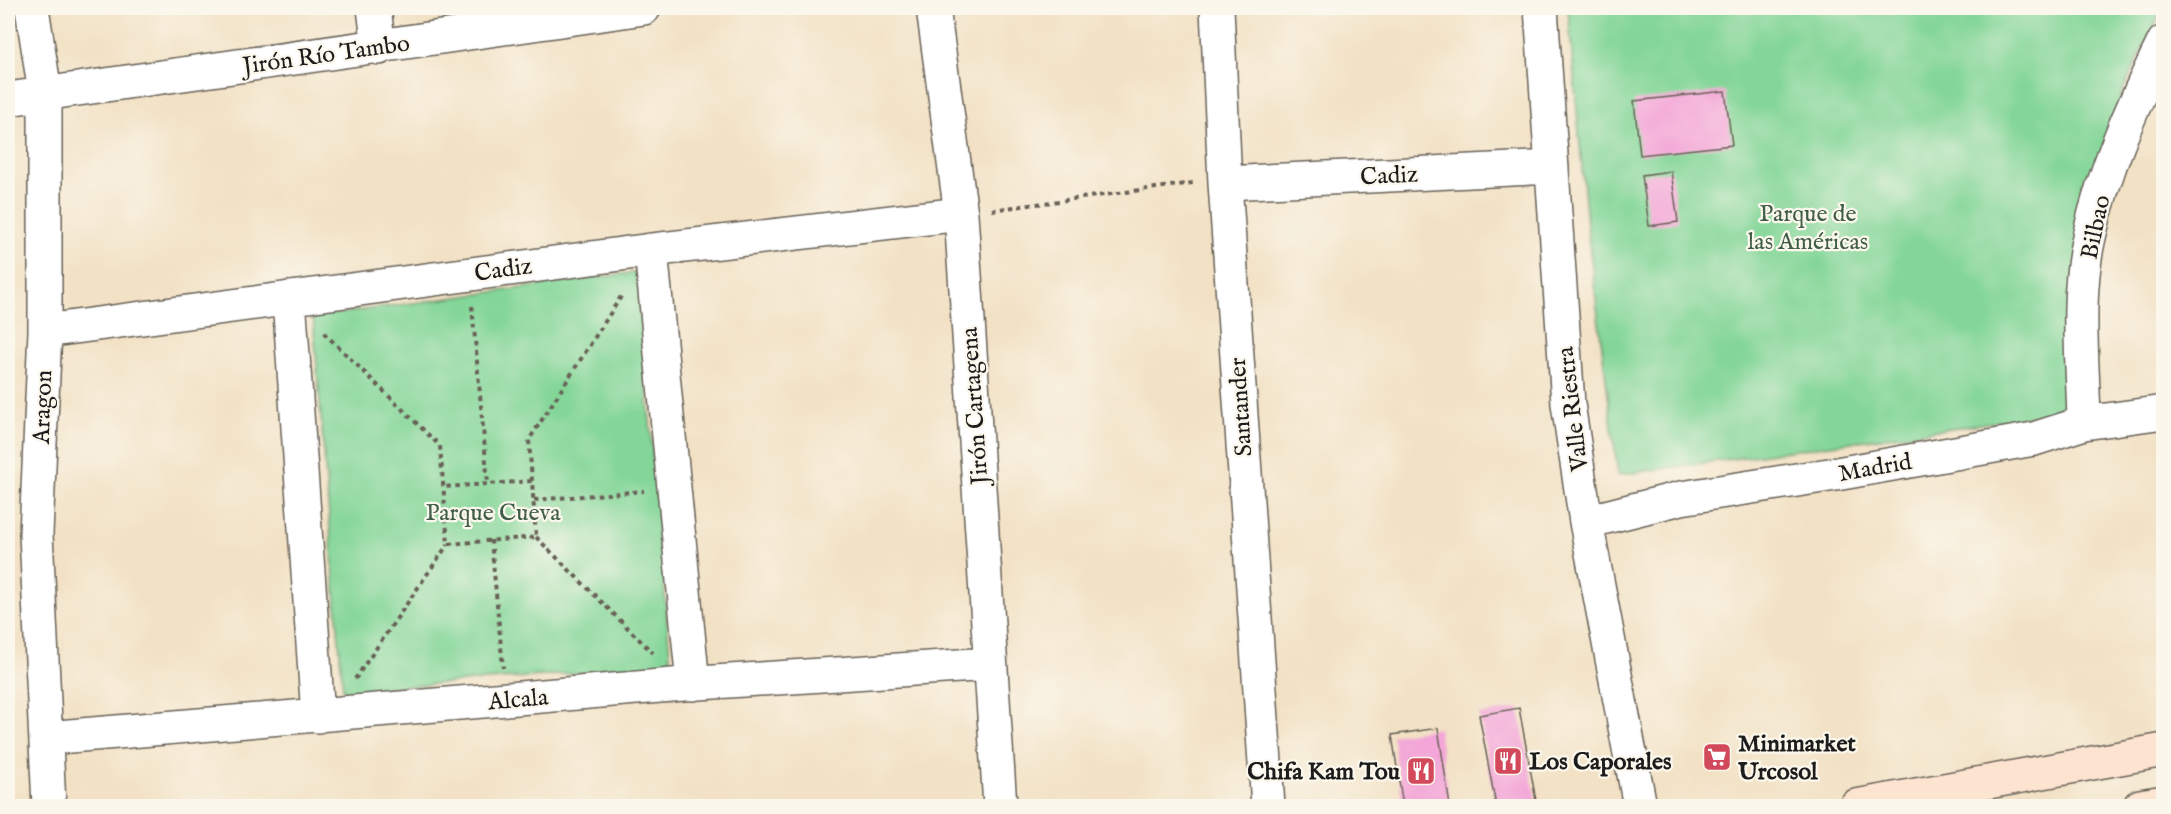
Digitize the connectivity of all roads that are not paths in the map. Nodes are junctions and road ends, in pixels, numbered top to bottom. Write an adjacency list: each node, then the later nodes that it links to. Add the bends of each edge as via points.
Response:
1 (32, 8): 9 (street, Aragon)
2 (374, 8): 8 (street)
3 (644, 8): 8 (street, Jirón Río Tambo)
4 (933, 8): 13 (street, Jirón Cartagena)
5 (1216, 8): 12 (street, Santander)
6 (1541, 8): 11 (street, Valle Riestra)
7 (2163, 42): 18 (street, Bilbao, via 2132,106 2088,239 2081,315)
8 (379, 48): 9 (street, Jirón Río Tambo)
9 (45, 93): 10 (street, Jirón Río Tambo); 16 (street, Aragon)
10 (8, 99)
11 (1552, 167): 12 (street, Cadiz); 19 (street, Valle Riestra, via 1569,404)
12 (1225, 183): 28 (street, Santander)
13 (962, 214): 14 (street, Cadiz); 20 (street, Jirón Cartagena)
14 (651, 250): 15 (street, Cadiz); 21 (street)
15 (289, 298): 16 (street, Cadiz); 22 (street)
16 (45, 331): 23 (street, Aragon, via 36,534)
17 (2163, 412): 18 (street, Madrid)
18 (2084, 423): 19 (street, Madrid, via 2034,439 1681,498)
19 (1586, 522): 29 (street, Valle Riestra)
20 (990, 664): 21 (street, Alcala); 27 (street, Jirón Cartagena)
21 (689, 684): 22 (street, Alcala)
22 (324, 715): 23 (street, Alcala)
23 (46, 738): 26 (street, Aragon)
24 (2163, 750): 30 (main road)
25 (2163, 802): 31 (main road)
26 (49, 807)
27 (1000, 807)
28 (1268, 807)
29 (1640, 807)
30 (1856, 807)
31 (2140, 807)

